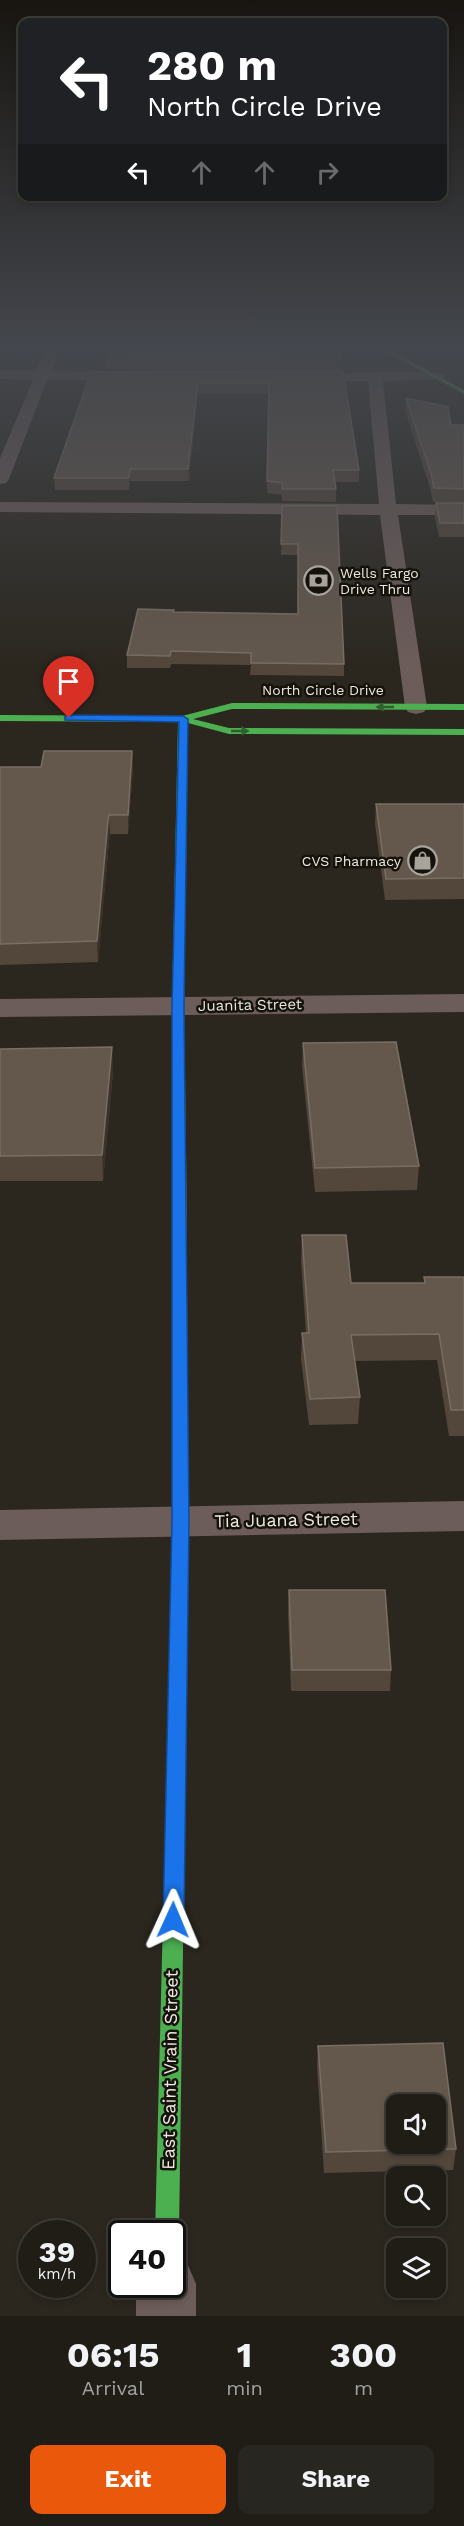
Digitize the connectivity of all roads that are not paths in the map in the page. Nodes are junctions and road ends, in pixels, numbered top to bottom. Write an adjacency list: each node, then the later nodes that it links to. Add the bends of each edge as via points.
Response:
1 (11, 453): 3 (street)
2 (382, 453): 5 (street)
3 (0, 479)
4 (0, 507): 5 (street)
5 (388, 510): 6 (street); 7 (street)
6 (464, 510)
7 (416, 707): 8 (street, North Circle Drive); 10 (street, North Circle Drive, one-way to 10, via 232,706)
8 (464, 707)
9 (0, 718): 10 (street, North Circle Drive)
10 (183, 719): 11 (street, North Circle Drive, one-way to 11, via 229,731); 13 (street, East Saint Vrain Street)
11 (464, 732)
12 (464, 1003): 13 (street, Juanita Street)
13 (178, 1006): 14 (street, Juanita Street); 16 (street, East Saint Vrain Street)
14 (0, 1008)
15 (464, 1516): 16 (street, Tia Juana Street)
16 (181, 1522): 17 (street, Tia Juana Street); 18 (street, East Saint Vrain Street)
17 (0, 1525)
18 (167, 2220)
19 (166, 2298): 20 (street)
20 (166, 2316)

